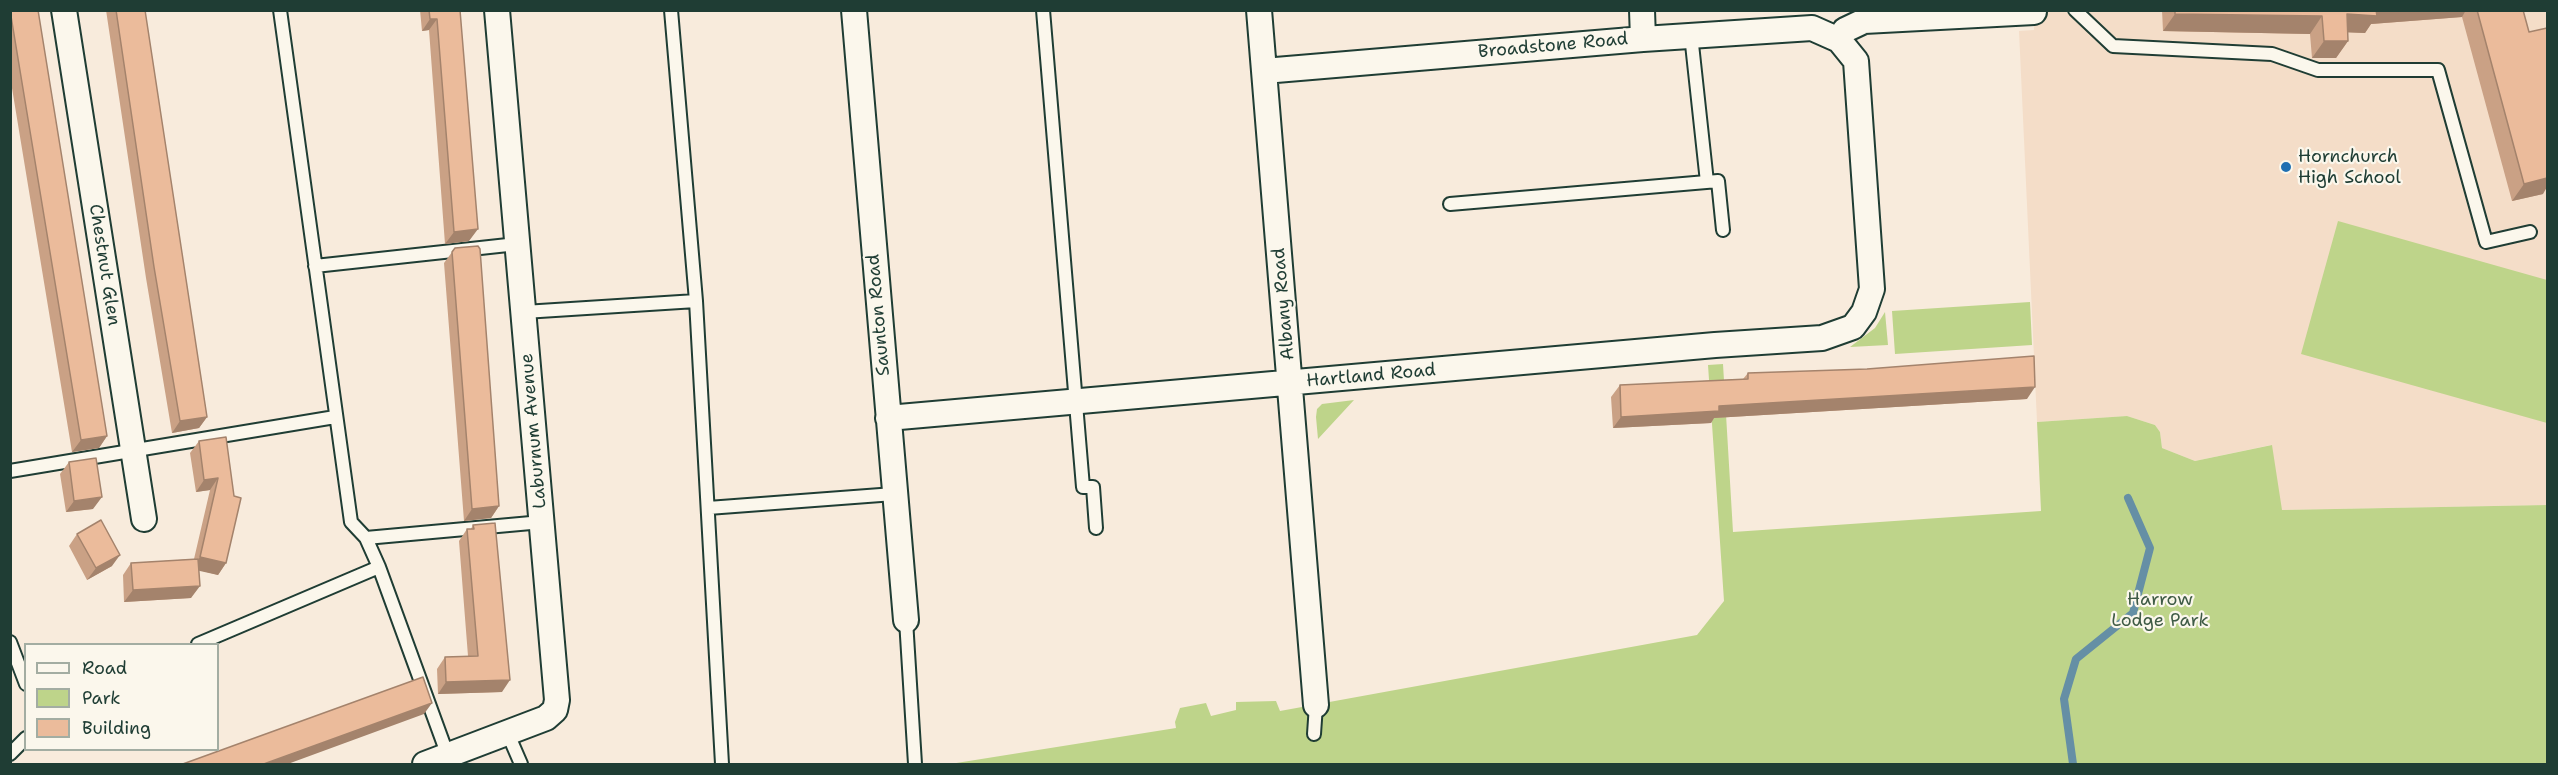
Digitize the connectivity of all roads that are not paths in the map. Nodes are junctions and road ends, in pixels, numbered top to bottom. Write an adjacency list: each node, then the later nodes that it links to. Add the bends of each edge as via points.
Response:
1 (64, 10): 27 (street, Chestnut Glen)
2 (280, 10): 20 (lane)
3 (497, 10): 19 (street, Laburnum Avenue)
4 (671, 10): 21 (lane)
5 (854, 10): 26 (street, Saunton Road)
6 (1043, 10): 24 (lane)
7 (1259, 10): 14 (street, Albany Road)
8 (1642, 10): 12 (street)
9 (2075, 10): 18 (lane, via 2113,45 2272,54 2318,70 2438,70 2486,242)
10 (2039, 11): 13 (street, via 1864,21 1845,30)
11 (1690, 35): 12 (street, Broadstone Road); 13 (street, Broadstone Road, via 1812,28); 15 (lane)
12 (1643, 39): 14 (street, Broadstone Road)
13 (1839, 40): 23 (street, Hartland Road, via 1856,61 1872,289 1864,312 1852,327 1822,338)
14 (1264, 71): 23 (street, Albany Road)
15 (1707, 182): 16 (lane); 17 (lane, via 1718,181)
16 (1450, 204)
17 (1723, 230)
18 (2530, 232)
19 (517, 243): 20 (lane); 22 (street, Laburnum Avenue)
20 (315, 266): 25 (lane)
21 (696, 301): 22 (lane); 30 (lane)
22 (524, 312): 32 (street, Laburnum Avenue)
23 (1290, 383): 24 (street, Hartland Road); 40 (street, Albany Road)
24 (1077, 401): 26 (street, Hartland Road); 33 (lane, via 1083,487 1093,487)
25 (335, 417): 27 (lane); 34 (lane, via 351,522)
26 (888, 418): 29 (street, Saunton Road)
27 (134, 452): 28 (lane); 31 (street, Chestnut Glen)
28 (10, 471)
29 (894, 494): 30 (lane); 36 (street, Saunton Road)
30 (708, 508): 48 (lane)
31 (144, 519)
32 (542, 522): 34 (lane); 41 (street, Laburnum Avenue, via 557,700 555,710 546,718)
33 (1096, 528)
34 (366, 538): 35 (lane)
35 (379, 567): 38 (lane); 45 (lane)
36 (906, 620): 49 (lane)
37 (10, 642): 39 (lane)
38 (203, 643)
39 (24, 679)
40 (1316, 705): 42 (lane)
41 (508, 734): 45 (street, Laburnum Avenue); 47 (lane)
42 (1314, 734)
43 (24, 740): 44 (lane)
44 (10, 754)
45 (448, 756): 46 (street, Laburnum Avenue)
46 (425, 765)
47 (521, 765)
48 (722, 765)
49 (915, 765)

